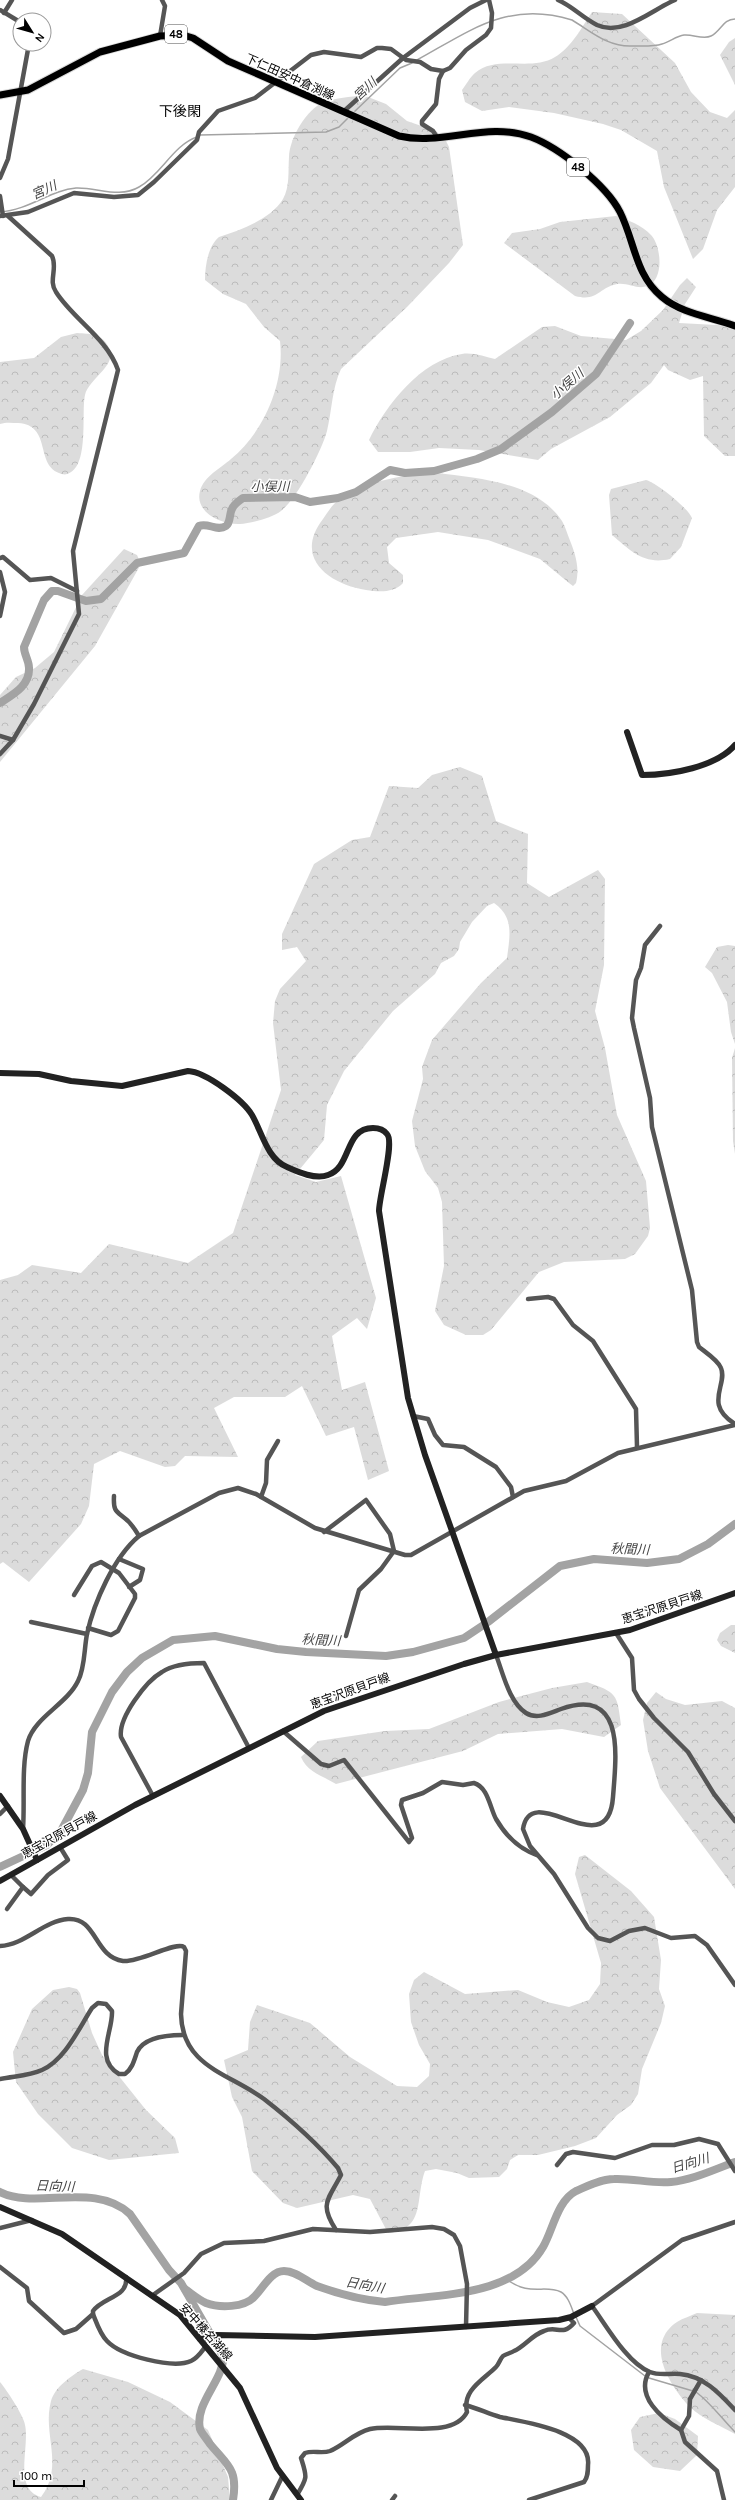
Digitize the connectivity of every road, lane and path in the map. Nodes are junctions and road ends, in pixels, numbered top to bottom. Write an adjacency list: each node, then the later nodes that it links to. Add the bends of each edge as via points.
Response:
1 (12, 0): 6 (street)
2 (162, 0): 8 (street, via 165,6)
3 (558, 0): 4 (street, via 597,25 606,27 628,24)
4 (675, 0)
5 (488, 1): 10 (street, via 470,8); 11 (street, via 493,21 486,36 466,50 450,68)
6 (2, 12): 7 (street)
7 (12, 18)
8 (160, 36): 12 (main road, 下仁田安中倉渕線 / 48, via 174,34 193,38 228,61); 13 (main road, 下仁田安中倉渕線 / 48, via 100,52)
9 (28, 52): 13 (street)
10 (404, 59): 11 (street); 12 (street, via 391,50 382,48 361,57 324,52 311,55); 15 (street)
11 (443, 71): 16 (street, via 439,79 436,104 421,123)
12 (275, 82): 15 (main road, 下仁田安中倉渕線 / 48); 19 (street, via 247,102 218,111 199,132 197,139 138,195 114,197 74,193 28,212)
13 (20, 93): 14 (main road, 下仁田安中倉渕線 / 48); 17 (street, via 8,159)
14 (0, 95)
15 (345, 113): 16 (main road, 下仁田安中倉渕線 / 48, via 408,138)
16 (437, 137): 20 (main road, 下仁田安中倉渕線 / 48, via 486,131 504,132 530,137 548,145 601,187 614,202 642,273 657,293 678,307)
17 (0, 178)
18 (0, 196): 19 (street)
19 (4, 216): 23 (street, via 52,256 55,262 52,280 55,292 98,340 118,370 75,536 73,560)
20 (735, 326)
21 (0, 558): 23 (street, via 3,557 13,564 30,580 51,578)
22 (0, 572): 24 (street, via 5,592)
23 (77, 592): 27 (street, via 79,614)
24 (0, 616)
25 (627, 732): 28 (street, via 642,775 656,775 711,763)
26 (0, 736): 27 (street)
27 (13, 740): 29 (street)
28 (735, 745)
29 (0, 754)
30 (660, 926): 34 (street, via 645,945 636,980 632,1018 650,1098 652,1127 692,1290 697,1342 699,1347 720,1365 722,1370 716,1397 726,1417)
31 (0, 1074): 33 (street, via 39,1074 71,1081 122,1086 188,1072 200,1073 238,1099 249,1111 273,1155 282,1165 314,1176 326,1176 336,1170 354,1137 362,1130 378,1128 388,1134 391,1141 390,1151 380,1191 379,1211)
32 (528, 1299): 36 (street, via 554,1299 573,1325 593,1341 636,1409)
33 (413, 1416): 39 (street, via 428,1419 443,1445 464,1447 496,1467 511,1486); 41 (street)
34 (735, 1424): 36 (street, via 652,1446)
35 (278, 1441): 38 (street, via 267,1460 266,1483)
36 (637, 1447): 39 (street, via 618,1453 562,1482 524,1491)
37 (114, 1496): 42 (street, via 113,1505 117,1513 127,1520)
38 (261, 1497): 40 (street); 42 (street, via 248,1490 230,1489)
39 (513, 1497): 41 (street)
40 (324, 1532): 43 (street); 43 (street, via 366,1500 390,1534)
41 (452, 1532): 43 (street, via 411,1555); 54 (street)
42 (139, 1536): 44 (street)
43 (394, 1551): 53 (street, via 381,1569 359,1590)
44 (119, 1559): 45 (street); 46 (street, via 143,1569 140,1580)
45 (113, 1570): 46 (street, via 119,1573); 48 (street, via 101,1562 96,1563); 50 (street, via 94,1607)
46 (129, 1587): 50 (street, via 135,1598 118,1631 111,1635)
47 (735, 1593): 51 (street, 恵宝沢原貝戸線)
48 (74, 1595)
49 (32, 1622): 52 (street)
50 (88, 1628): 52 (street)
51 (616, 1633): 54 (street, 恵宝沢原貝戸線); 61 (street, via 632,1658 634,1690 639,1699 688,1752 714,1794)
52 (87, 1634): 62 (street, via 79,1681 35,1728 28,1743)
53 (346, 1636)
54 (496, 1655): 55 (street, 恵宝沢原貝戸線, via 324,1711); 64 (street, via 511,1694 527,1714 537,1717 566,1707 589,1705 602,1712 614,1727 614,1785 610,1813 600,1824 591,1826 551,1813 531,1814 524,1824 524,1837)
55 (283, 1731): 56 (street, 恵宝沢原貝戸線); 64 (street, via 321,1764 329,1766 342,1760 346,1761 409,1842 412,1838 401,1805 402,1800 423,1793 442,1782 457,1785 474,1783 482,1788 496,1818 509,1837 524,1850)
56 (248, 1748): 58 (street, 恵宝沢原貝戸線); 58 (street, via 204,1663 183,1664 162,1671 127,1712 120,1729 121,1737)
57 (0, 1796): 59 (street)
58 (153, 1796): 63 (street, 恵宝沢原貝戸線)
59 (8, 1806): 60 (street); 62 (street)
60 (0, 1814)
61 (735, 1821)
62 (23, 1829): 65 (street)
63 (60, 1847): 65 (street, 恵宝沢原貝戸線); 68 (street, via 68,1860 48,1875 31,1894)
64 (537, 1855): 71 (street, via 569,1896 588,1928 598,1938 610,1941 629,1931 645,1928 671,1938 695,1936 707,1944)
65 (36, 1858): 66 (street, 恵宝沢原貝戸線)
66 (11, 1875): 67 (street, 恵宝沢原貝戸線); 68 (street)
67 (0, 1881)
68 (23, 1887): 69 (street)
69 (7, 1909)
70 (0, 1946): 72 (street, via 13,1943 45,1926 68,1919 85,1922 105,1952 123,1961 148,1957 175,1945 181,1945 186,1951 181,2014)
71 (735, 1984)
72 (183, 2035): 73 (street, via 170,2035 145,2044 138,2051 130,2070 125,2074 119,2074 109,2065 105,2055 112,2011 106,2004 98,2003 60,2055 48,2066 35,2073); 80 (street, via 191,2050 202,2060 277,2109 311,2139 338,2168 341,2175 326,2201 325,2208)
73 (0, 2079)
74 (557, 2166): 75 (street, via 563,2157 570,2153 615,2158 629,2155 647,2146 674,2145 699,2139 718,2144)
75 (735, 2171)
76 (0, 2207): 77 (street, 安中榛名湖線)
77 (32, 2220): 79 (street); 82 (street, 安中榛名湖線, via 62,2234)
78 (735, 2222): 84 (street, via 682,2240)
79 (0, 2228)
80 (336, 2230): 83 (street, via 307,2230 264,2241 224,2243 201,2254 184,2273); 87 (street, via 388,2231 424,2226 444,2229 458,2240 467,2284)
81 (0, 2267): 85 (street, via 27,2288 29,2301 63,2332 76,2329)
82 (126, 2277): 83 (street, 安中榛名湖線); 85 (street, via 127,2282 122,2291 99,2304)
83 (153, 2295): 88 (street, 安中榛名湖線, via 180,2315)
84 (592, 2306): 86 (street); 90 (street, via 627,2353)
85 (93, 2314): 89 (street, via 108,2342 136,2357 182,2363 193,2360)
86 (572, 2317): 87 (street); 92 (street, via 574,2323 569,2329 546,2330 504,2356 472,2389)
87 (466, 2327): 88 (street, via 314,2337 209,2335)
88 (200, 2339): 89 (street, 安中榛名湖線)
89 (206, 2346): 95 (street, 安中榛名湖線, via 247,2401 269,2453)
90 (649, 2372): 91 (street, via 685,2375); 94 (street, via 644,2383 645,2395 661,2414)
91 (701, 2380): 93 (street, via 710,2385); 94 (street, via 690,2399 689,2416)
92 (465, 2405): 96 (street, via 465,2415 453,2425 432,2428 380,2427 358,2434 329,2451 305,2453 301,2458 306,2469 306,2479); 99 (street, via 555,2431 574,2440 585,2450 589,2462 584,2482)
93 (735, 2410)
94 (681, 2430): 100 (street, via 685,2442 717,2471)
95 (282, 2476): 96 (street, 安中榛名湖線); 97 (street)
96 (297, 2494): 98 (street, 安中榛名湖線)
97 (271, 2500)
98 (302, 2500)
99 (529, 2500)
100 (724, 2500)

